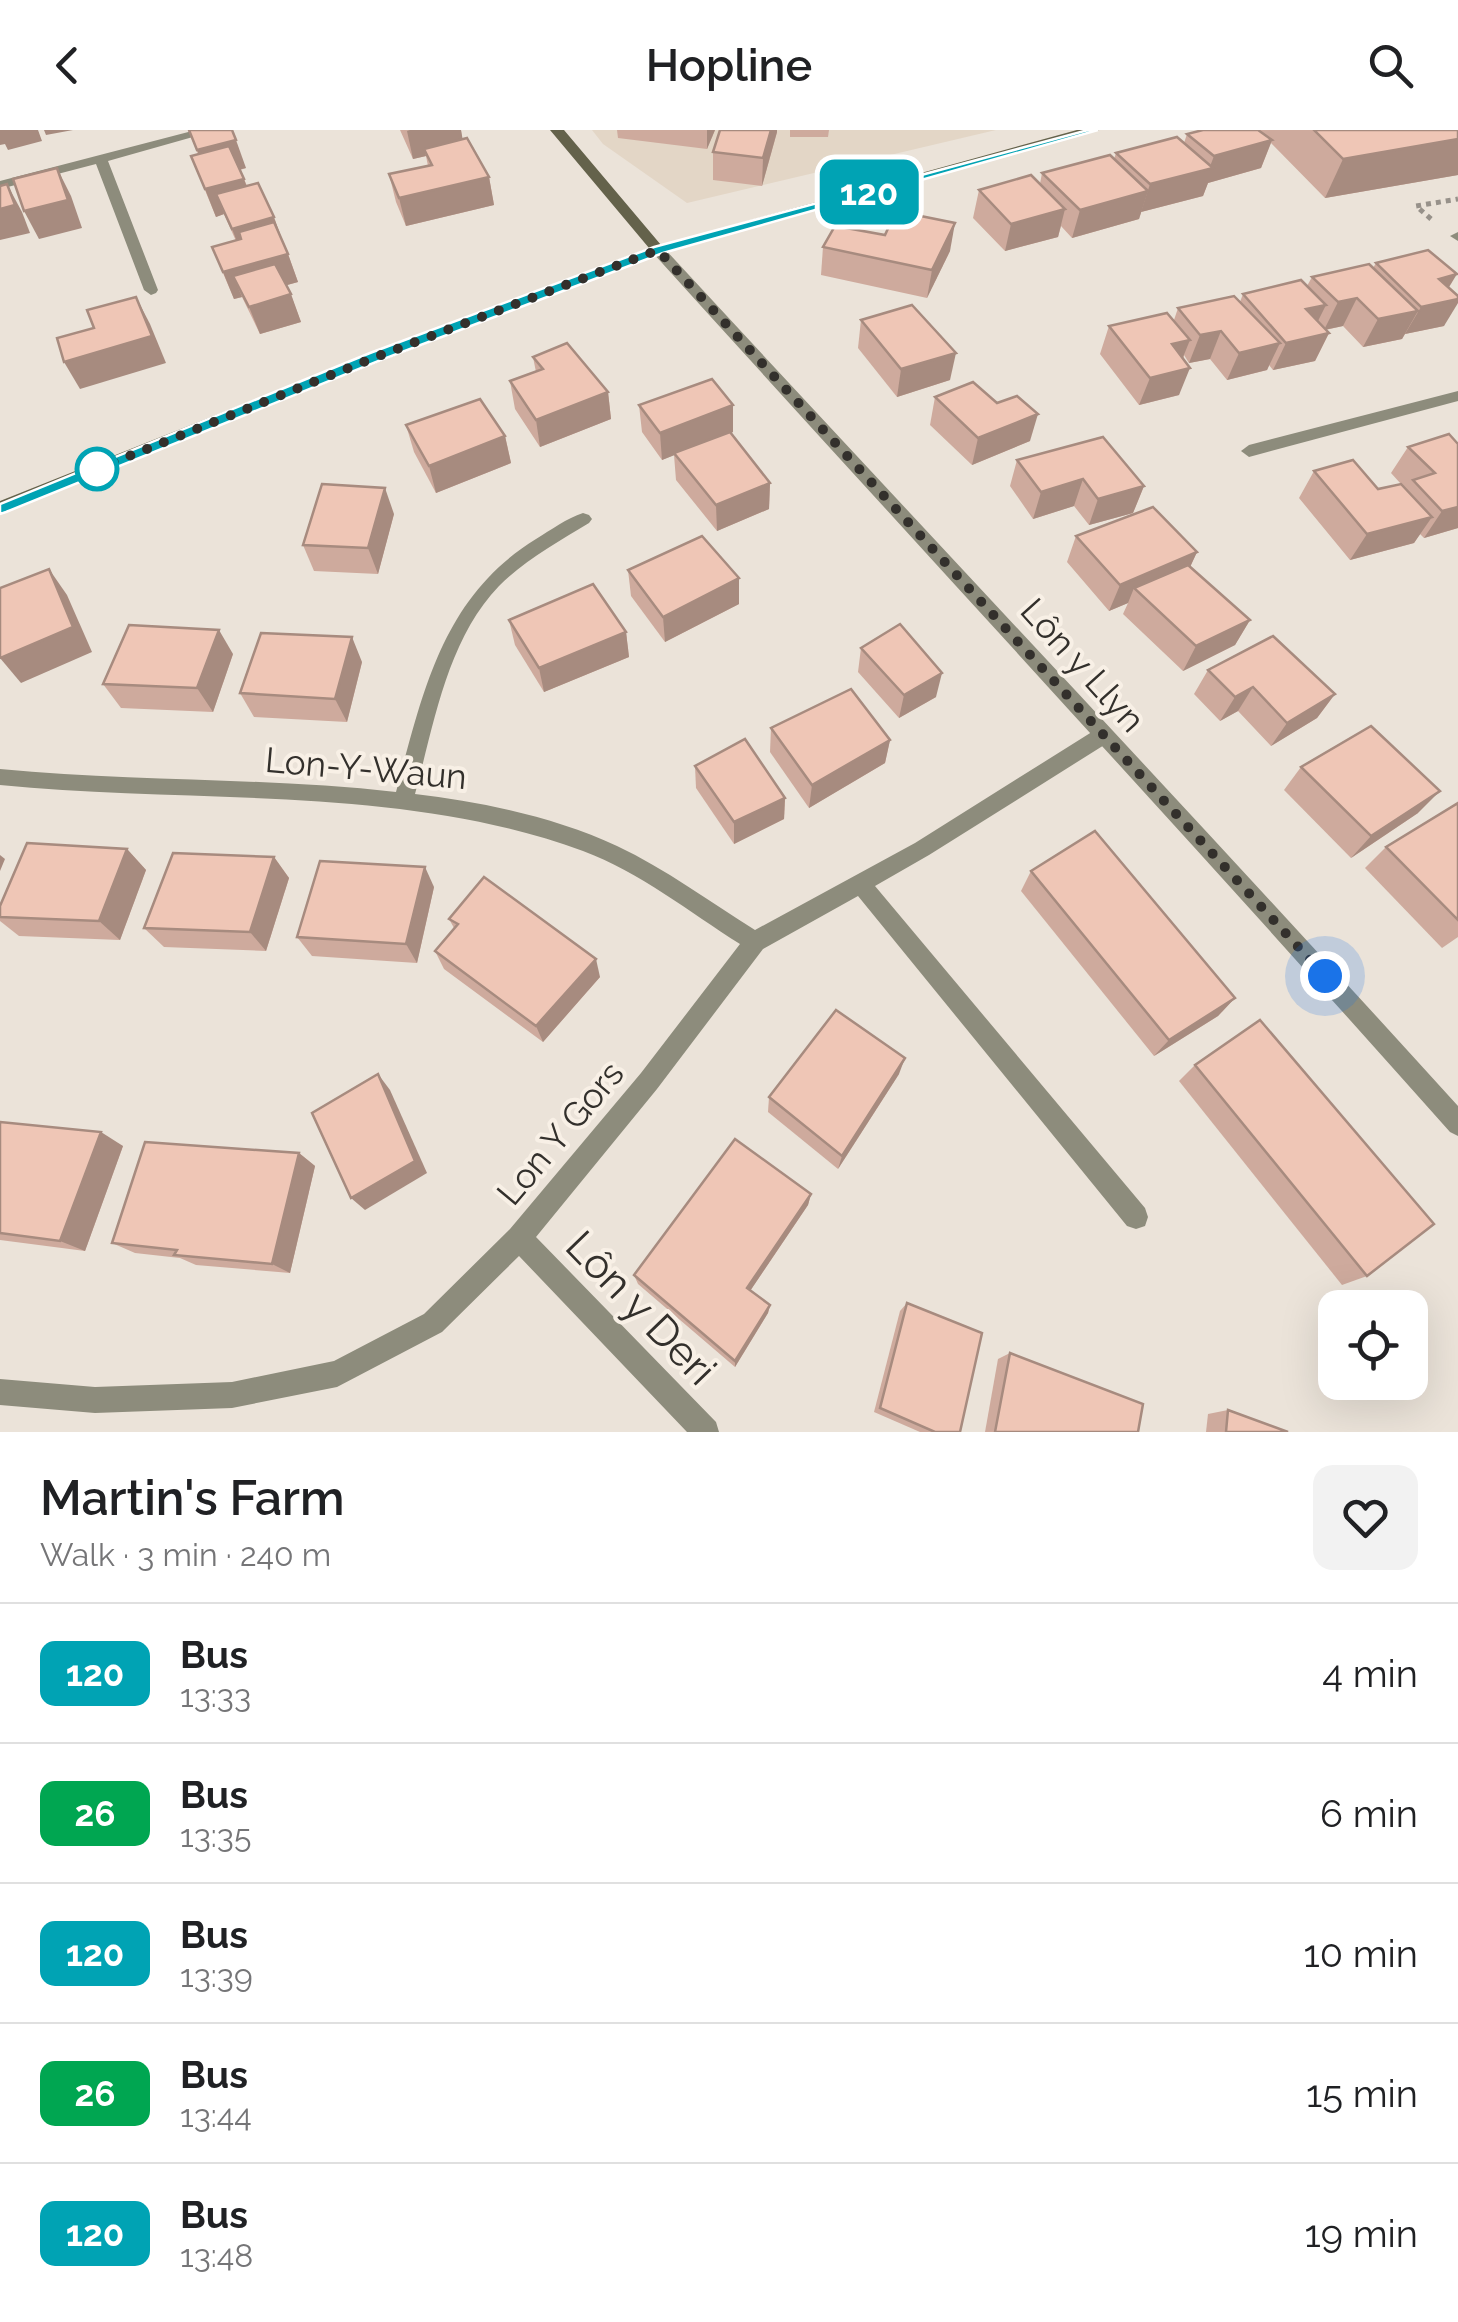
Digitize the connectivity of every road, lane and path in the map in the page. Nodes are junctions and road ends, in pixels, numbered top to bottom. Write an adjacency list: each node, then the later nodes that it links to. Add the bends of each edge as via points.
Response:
1 (557, 130): 6 (main road)
2 (1092, 130): 6 (main road)
3 (200, 133): 4 (street)
4 (101, 159): 5 (street); 7 (street)
5 (0, 185)
6 (658, 250): 10 (main road); 12 (street, Lôn y Llyn)
7 (150, 290)
8 (1458, 396): 9 (street)
9 (1249, 451)
10 (0, 508)
11 (583, 519): 14 (street, via 509,568 457,632)
12 (1102, 736): 15 (street, Lon Y Gors); 17 (street, Lôn y Llyn)
13 (0, 777): 14 (street, Lon-Y-Waun)
14 (404, 798): 16 (street, Lon-Y-Waun, via 490,813 589,843)
15 (861, 884): 16 (street, Lon Y Gors); 18 (street)
16 (755, 942): 19 (street, Lon Y Gors)
17 (1458, 1124)
18 (1136, 1217)
19 (518, 1238): 20 (street, Lon Y Gors, via 433,1324 337,1374 232,1395 96,1400); 21 (street, Lôn y Deri)
20 (0, 1392)
21 (706, 1432)

